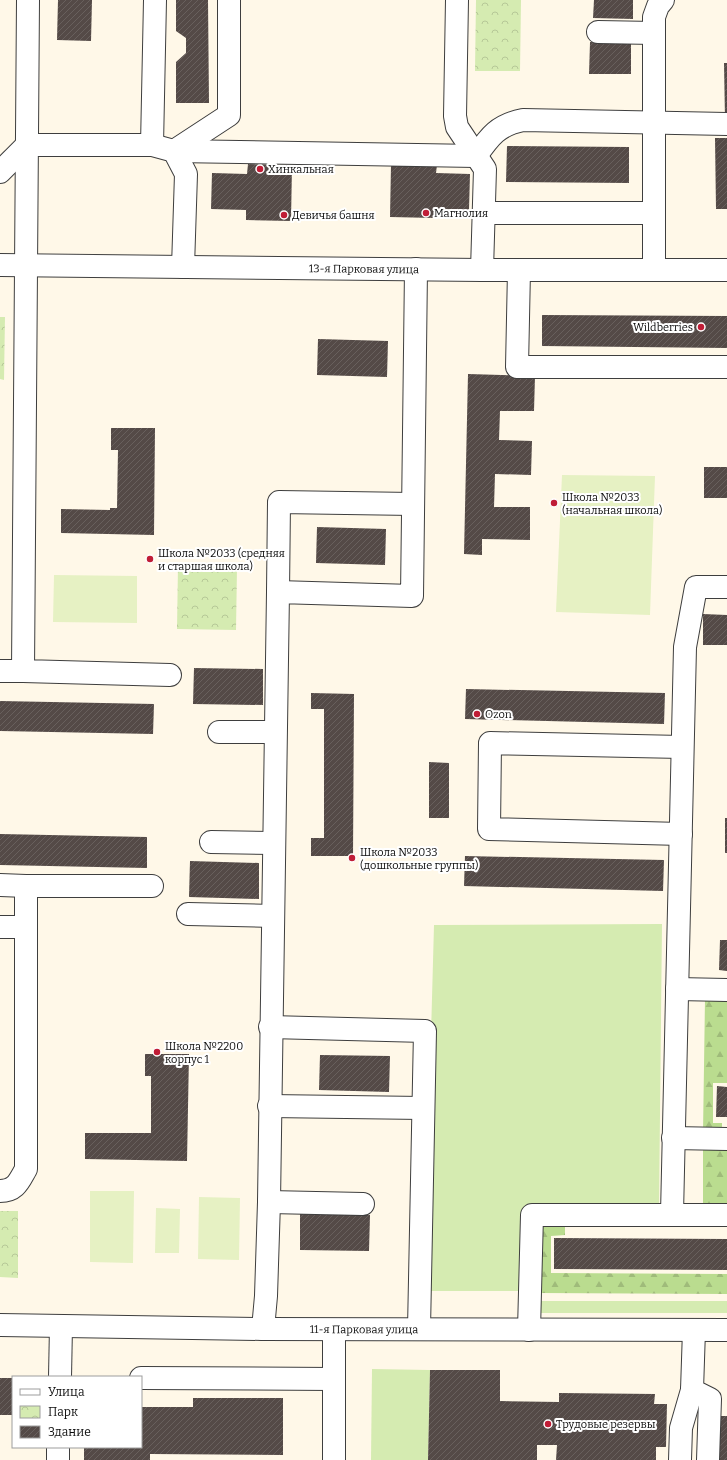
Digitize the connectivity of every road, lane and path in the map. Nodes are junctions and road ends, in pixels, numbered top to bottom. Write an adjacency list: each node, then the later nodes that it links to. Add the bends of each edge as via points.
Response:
1 (28, 0): 11 (street)
2 (155, 0): 10 (street)
3 (229, 0): 12 (street, via 229,115)
4 (457, 0): 13 (street, via 456,127)
5 (664, 0): 7 (street, via 658,6 654,17)
6 (598, 32): 7 (street)
7 (654, 33): 8 (street)
8 (654, 123): 9 (street); 13 (street, via 523,120 512,122 499,128); 16 (street)
9 (727, 124)
10 (152, 144): 11 (street); 12 (street)
11 (27, 145): 14 (street); 18 (street)
12 (174, 151): 13 (street); 19 (street, via 186,174)
13 (476, 156): 15 (street, via 485,169)
14 (0, 172)
15 (484, 213): 16 (street); 22 (street)
16 (653, 213): 21 (street)
17 (0, 265): 18 (street, 13-я Парковая улица)
18 (27, 265): 19 (street, 13-я Парковая улица); 30 (street, via 33,480)
19 (183, 267): 20 (street, 13-я Парковая улица)
20 (416, 269): 22 (street, 13-я Парковая улица); 26 (street)
21 (654, 269): 23 (street, 13-я Парковая улица); 24 (street, 13-я Парковая улица)
22 (482, 270): 23 (street, 13-я Парковая улица)
23 (519, 270): 25 (street, via 517,366)
24 (727, 270)
25 (727, 367)
26 (413, 504): 28 (street, via 279,502); 28 (street, via 412,596)
27 (727, 587): 34 (street, via 696,586 685,647)
28 (278, 592): 33 (street)
29 (0, 671): 30 (street)
30 (23, 671): 31 (street)
31 (170, 675)
32 (219, 732): 33 (street)
33 (275, 732): 37 (street)
34 (682, 747): 35 (street); 35 (street, via 490,743 489,829)
35 (680, 834): 45 (street)
36 (211, 842): 37 (street)
37 (274, 843): 42 (street)
38 (0, 885): 39 (street)
39 (26, 886): 40 (street); 44 (street)
40 (152, 886)
41 (188, 914): 42 (street)
42 (273, 916): 47 (street)
43 (0, 927): 44 (street)
44 (26, 928): 52 (street, via 26,1169 17,1185 7,1191)
45 (677, 989): 46 (street); 50 (street)
46 (727, 990)
47 (270, 1027): 48 (street); 49 (street, via 426,1031)
48 (269, 1106): 49 (street); 53 (street)
49 (423, 1108): 60 (street)
50 (673, 1138): 51 (street); 55 (street)
51 (727, 1139)
52 (0, 1191)
53 (269, 1202): 54 (street); 59 (street)
54 (363, 1204)
55 (672, 1214): 56 (street); 62 (street, via 532,1215)
56 (727, 1215)
57 (0, 1325): 58 (street, 11-я Парковая улица)
58 (62, 1326): 59 (street, 11-я Парковая улица); 65 (street)
59 (263, 1329): 61 (street, 11-я Парковая улица)
60 (419, 1329): 61 (street, 11-я Парковая улица); 62 (street, 11-я Парковая улица)
61 (334, 1330): 67 (street)
62 (529, 1330): 63 (street, 11-я Парковая улица)
63 (694, 1330): 64 (street, 11-я Парковая улица); 68 (street)
64 (727, 1330)
65 (60, 1376)
66 (142, 1378): 67 (street)
67 (334, 1379): 71 (street)
68 (692, 1390): 72 (street, via 681,1428); 73 (street, via 710,1399)
69 (58, 1448): 70 (street)
70 (58, 1460)
71 (334, 1460)
72 (680, 1460)
73 (708, 1460)

